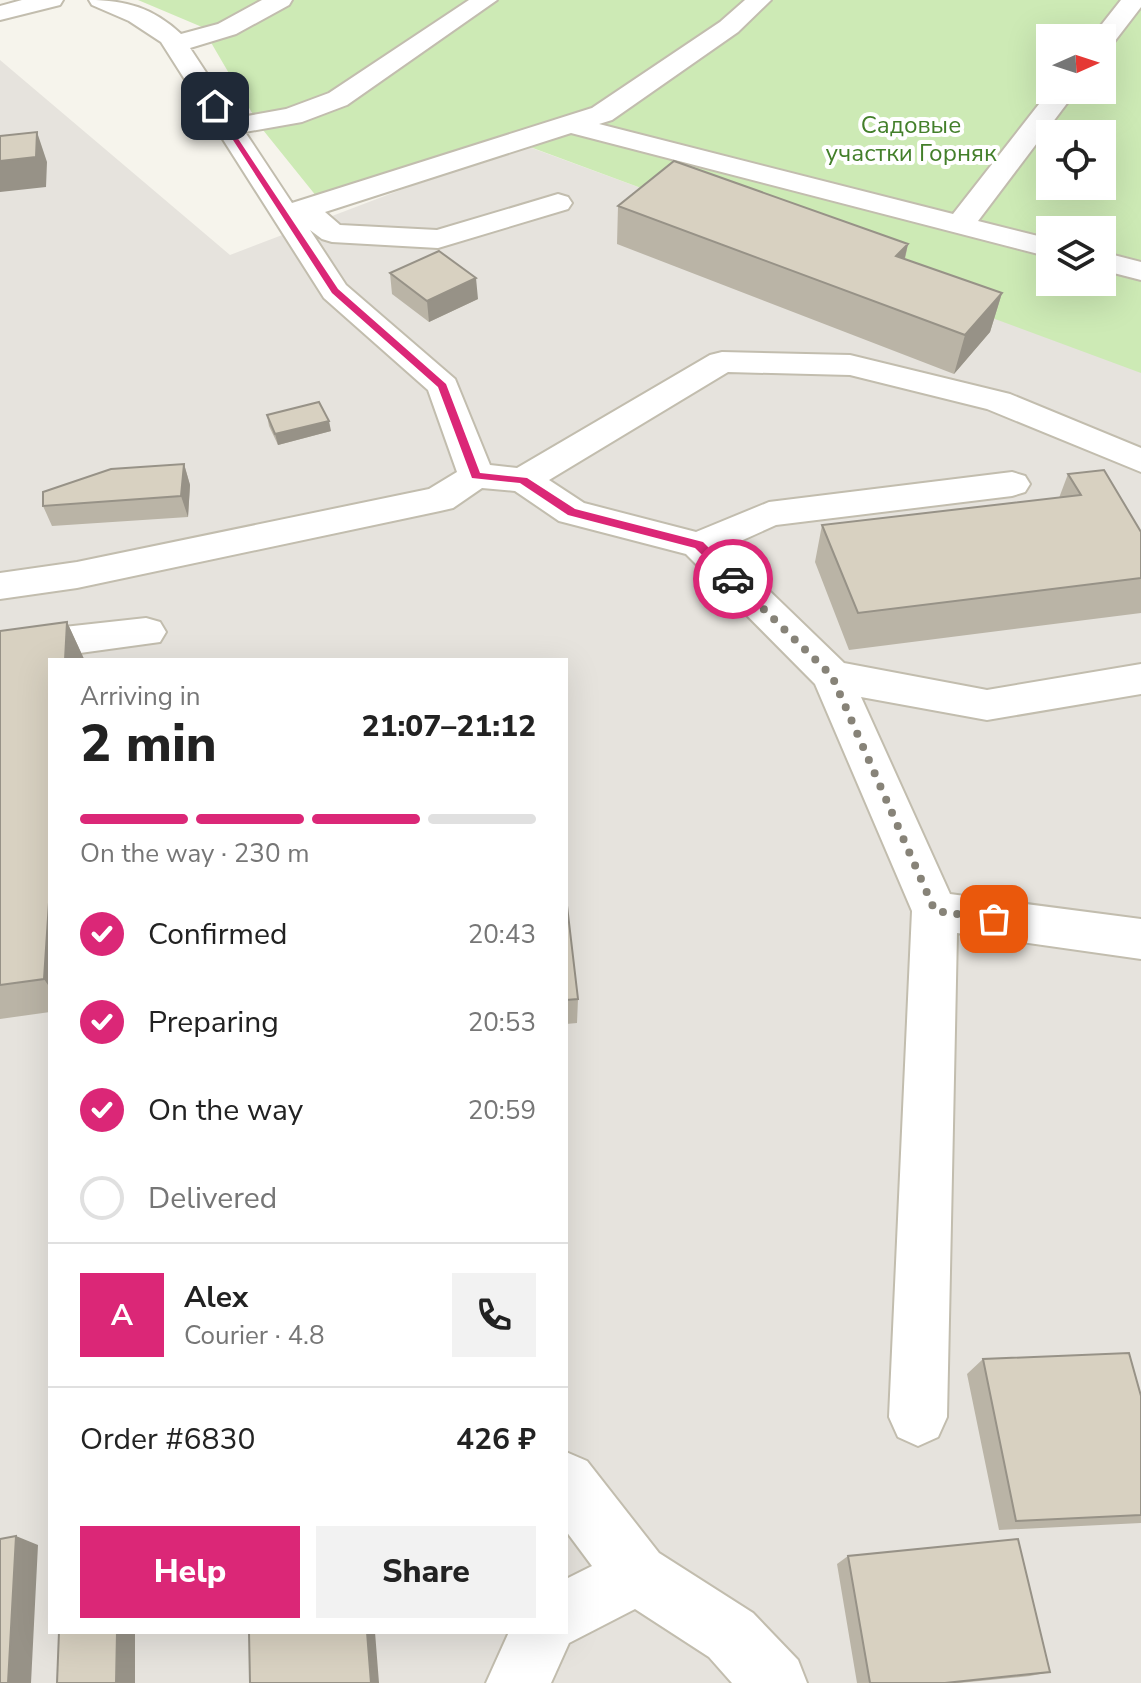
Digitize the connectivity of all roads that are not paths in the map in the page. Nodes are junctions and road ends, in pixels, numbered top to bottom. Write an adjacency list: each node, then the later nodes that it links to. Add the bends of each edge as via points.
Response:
1 (51, 0): 7 (street)
2 (101, 0): 9 (street, via 138,16)
3 (280, 0): 9 (street, via 227,29)
4 (485, 0): 12 (street, via 338,99 292,116)
5 (759, 0): 11 (street, via 729,27 602,114)
6 (1134, 0): 8 (street)
7 (0, 13)
8 (1115, 24)
9 (175, 44): 12 (street)
10 (1053, 104): 15 (street)
11 (572, 125): 14 (street); 15 (street)
12 (228, 127): 14 (street)
13 (558, 203): 14 (street, via 438,239 332,233)
14 (294, 212): 20 (street, via 335,291 443,386)
15 (960, 225): 16 (street)
16 (1036, 244)
17 (1116, 265): 18 (street)
18 (1141, 271)
19 (1141, 461): 21 (street, via 998,401 850,365 722,362)
20 (476, 476): 21 (street); 24 (street, via 440,499 77,575)
21 (523, 480): 23 (street, via 572,512)
22 (1012, 484): 23 (street, via 769,514)
23 (699, 545): 27 (street)
24 (0, 586)
25 (146, 632): 26 (street)
26 (0, 649)
27 (832, 676): 28 (street, via 987,705); 29 (street)
28 (1141, 679)
29 (935, 911): 30 (street); 31 (street)
30 (1141, 939)
31 (918, 1417)
32 (568, 1485): 33 (street)
33 (637, 1575): 34 (street); 37 (street, via 731,1635)
34 (568, 1612)
35 (541, 1634): 36 (street)
36 (518, 1683)
37 (775, 1683)

